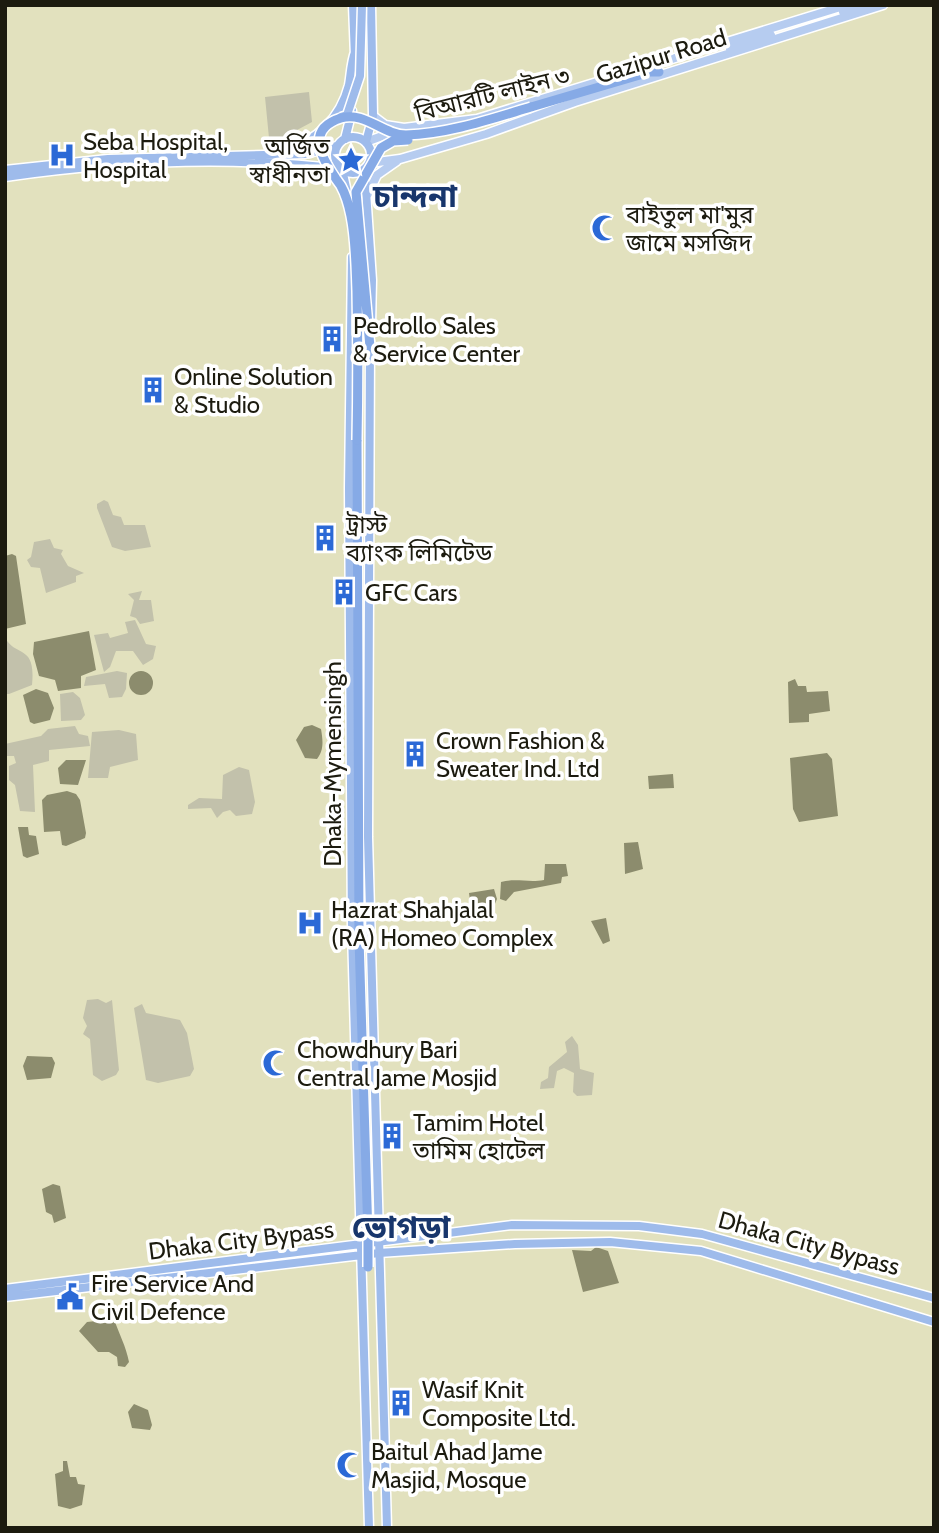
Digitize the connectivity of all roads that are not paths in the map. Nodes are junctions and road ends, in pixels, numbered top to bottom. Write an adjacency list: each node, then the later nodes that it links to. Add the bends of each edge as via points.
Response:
1 (354, 5): 7 (highway)
2 (362, 5): 11 (highway, bridge, via 360,76 347,115)
3 (371, 5): 10 (highway)
4 (847, 5): 8 (main road, Gazipur Road)
5 (864, 5): 8 (main road, বিআরটি লাইন ৩)
6 (883, 5): 17 (main road, Gazipur Road)
7 (355, 52): 13 (highway, via 353,105); 16 (highway, via 337,114 314,138)
8 (657, 69): 9 (highway, বিআরটি লাইন ৩); 12 (main road, Gazipur Road, via 477,119)
9 (531, 110): 11 (highway, বিআরটি লাইন ৩, bridge, via 403,135 360,118); 23 (highway, বিআরটি লাইন ৩, bridge, via 473,129 393,141 377,152 356,192)
10 (373, 116): 12 (main road, Gazipur Road, via 385,125); 14 (highway)
11 (338, 119): 24 (highway, bridge, via 323,132 319,148 345,195 355,235)
12 (408, 128): 14 (main road)
13 (345, 139): 14 (highway, via 356,137); 15 (highway)
14 (366, 142): 18 (highway, Dhaka-Mymensingh, via 372,152)
15 (337, 146): 16 (highway, via 305,155); 19 (highway, Dhaka-Mymensingh, via 336,161)
16 (279, 155): 20 (highway, via 108,159)
17 (400, 159): 18 (main road, Gazipur Road); 22 (main road, via 371,184)
18 (367, 166): 19 (highway, via 353,173); 22 (highway, Dhaka-Mymensingh)
19 (342, 169): 21 (highway, via 260,162 116,165); 25 (highway, Dhaka-Mymensingh, via 352,243)
20 (5, 170)
21 (5, 177)
22 (367, 210): 23 (highway, Dhaka-Mymensingh)
23 (370, 347): 26 (highway, Dhaka-Mymensingh, via 368,837)
24 (356, 451): 25 (highway); 30 (highway, bridge, via 359,939)
25 (351, 470): 27 (highway, Dhaka-Mymensingh, via 352,932)
26 (379, 1242): 27 (highway, Dhaka City Bypass); 28 (highway, Dhaka-Mymensingh); 33 (highway, Dhaka City Bypass, via 512,1225 671,1229 743,1244)
27 (360, 1244): 29 (highway, Dhaka-Mymensingh); 31 (highway, Dhaka City Bypass)
28 (379, 1253): 29 (highway, Dhaka City Bypass); 34 (highway, Dhaka City Bypass, via 566,1241 669,1247 710,1254); 36 (highway, Dhaka-Mymensingh)
29 (360, 1255): 32 (highway, Dhaka City Bypass); 35 (highway, Dhaka-Mymensingh)
30 (369, 1267)
31 (5, 1289)
32 (5, 1297)
33 (934, 1298)
34 (934, 1322)
35 (369, 1528)
36 (387, 1528)

